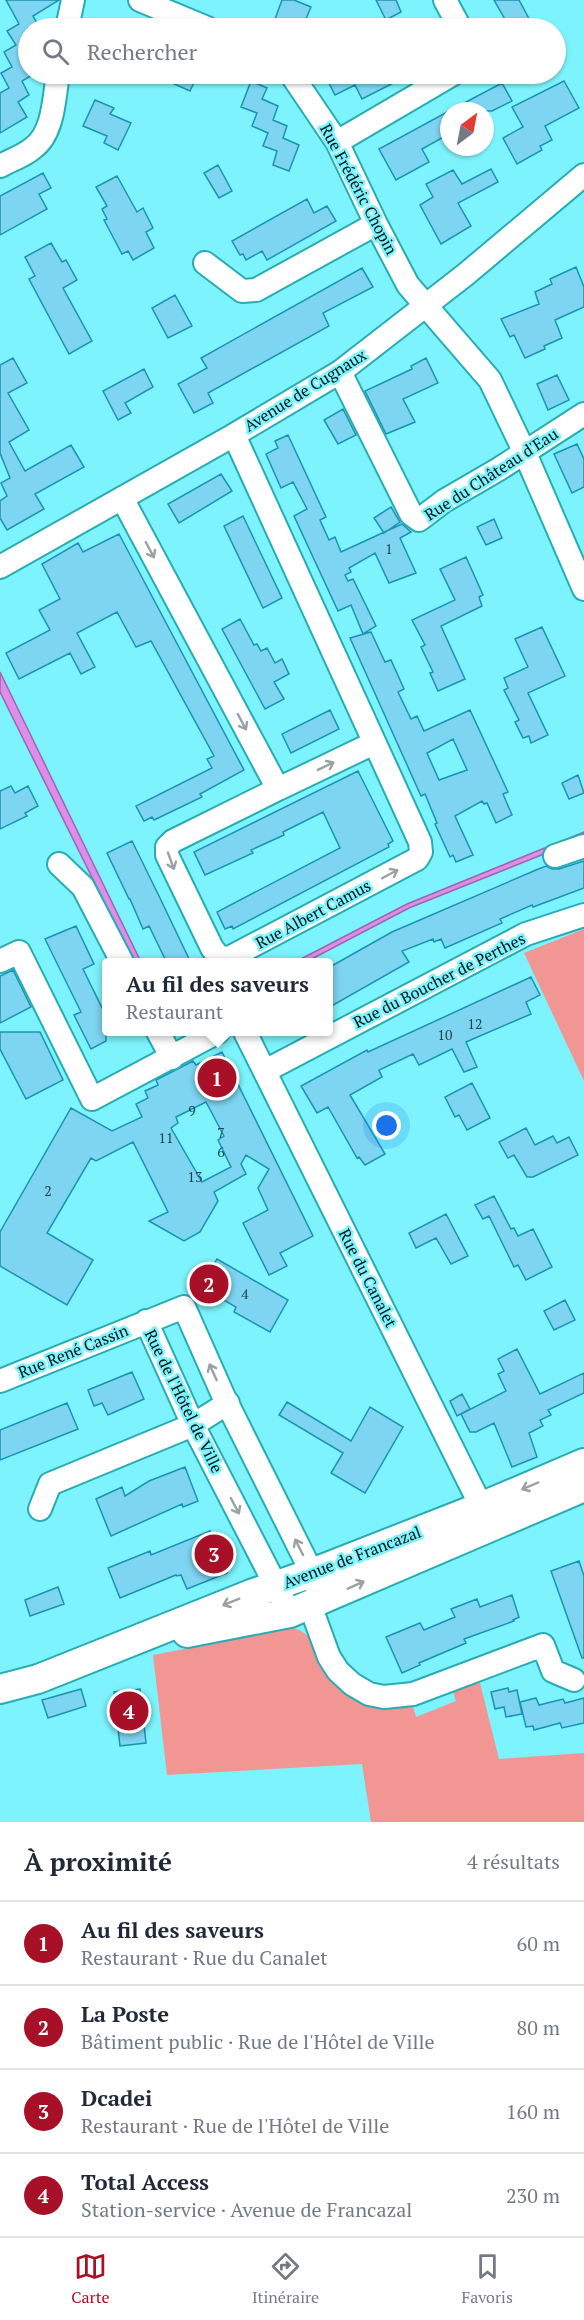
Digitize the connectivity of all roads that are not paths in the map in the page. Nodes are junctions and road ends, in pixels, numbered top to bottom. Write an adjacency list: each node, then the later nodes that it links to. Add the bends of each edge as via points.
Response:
1 (73, 0): 4 (street)
2 (140, 0): 5 (street)
3 (445, 0): 6 (street)
4 (69, 18)
5 (183, 18)
6 (455, 18)
7 (56, 84): 11 (street, via 43,137 34,148)
8 (298, 84): 10 (street, Rue Frédéric Chopin)
9 (436, 84): 10 (street)
10 (338, 142): 13 (street, Rue Frédéric Chopin)
11 (0, 166)
12 (584, 175): 15 (street, Avenue de Cugnaux)
13 (376, 224): 14 (street, via 256,290 242,291); 15 (street, Rue Frédéric Chopin, via 408,285)
14 (205, 263)
15 (426, 305): 16 (street, Avenue de Cugnaux); 19 (street, Rue Frédéric Chopin, via 490,380)
16 (340, 372): 18 (street, Avenue de Cugnaux); 19 (street, Rue du Château d'Eau, via 411,514 418,520)
17 (584, 414): 19 (street, Rue du Château d'Eau)
18 (234, 435): 20 (street, Avenue de Cugnaux); 23 (street, Rue Albert Camus)
19 (524, 451): 22 (street, Rue Frédéric Chopin)
20 (122, 498): 21 (street, Avenue de Cugnaux); 24 (street, one-way to 24)
21 (1, 563)
22 (584, 589)
23 (375, 742): 24 (street, Rue Albert Camus, one-way to 23); 24 (street, Rue Albert Camus, one-way to 23, via 167,847 167,855 219,957 229,958 417,859 420,842)
24 (278, 789)
25 (584, 846): 26 (street)
26 (555, 856)
27 (59, 864): 29 (street, via 83,887)
28 (584, 915): 31 (street, Rue du Boucher de Perthes, via 526,934)
29 (119, 958)
30 (0, 961): 36 (street, via 19,952 92,1099)
31 (333, 1035)
32 (160, 1036): 36 (street)
33 (211, 1036): 36 (street)
34 (247, 1036): 37 (street, Rue du Canalet)
35 (332, 1036): 37 (street, Rue du Boucher de Perthes)
36 (172, 1058)
37 (265, 1071): 45 (street, Rue du Canalet)
38 (146, 1321): 39 (street, Rue René Cassin); 40 (street, Rue de l'Hôtel de Ville, one-way to 38, via 184,1307); 41 (street, Rue de l'Hôtel de Ville)
39 (0, 1381)
40 (228, 1403): 41 (street); 46 (street, Rue de l'Hôtel de Ville, one-way to 40)
41 (193, 1425): 44 (street, via 50,1484); 47 (street, Rue de l'Hôtel de Ville, one-way to 47)
42 (584, 1463): 45 (main road, Avenue de Francazal, one-way to 45)
43 (584, 1487): 45 (main road, Avenue de Francazal)
44 (40, 1509)
45 (487, 1516): 46 (main road, Avenue de Francazal); 48 (main road, Avenue de Francazal, one-way to 45)
46 (312, 1573): 47 (main road, Avenue de Francazal); 48 (street, Rue de l'Hôtel de Ville)
47 (275, 1587): 48 (street, Rue de l'Hôtel de Ville); 49 (main road, Avenue de Francazal, one-way to 49)
48 (307, 1607): 49 (main road, Avenue de Francazal); 50 (street, via 334,1664 352,1684 369,1694 413,1694 543,1645 553,1671)
49 (117, 1646): 51 (main road, Avenue de Francazal, via 38,1679)
50 (574, 1680)
51 (0, 1689)

